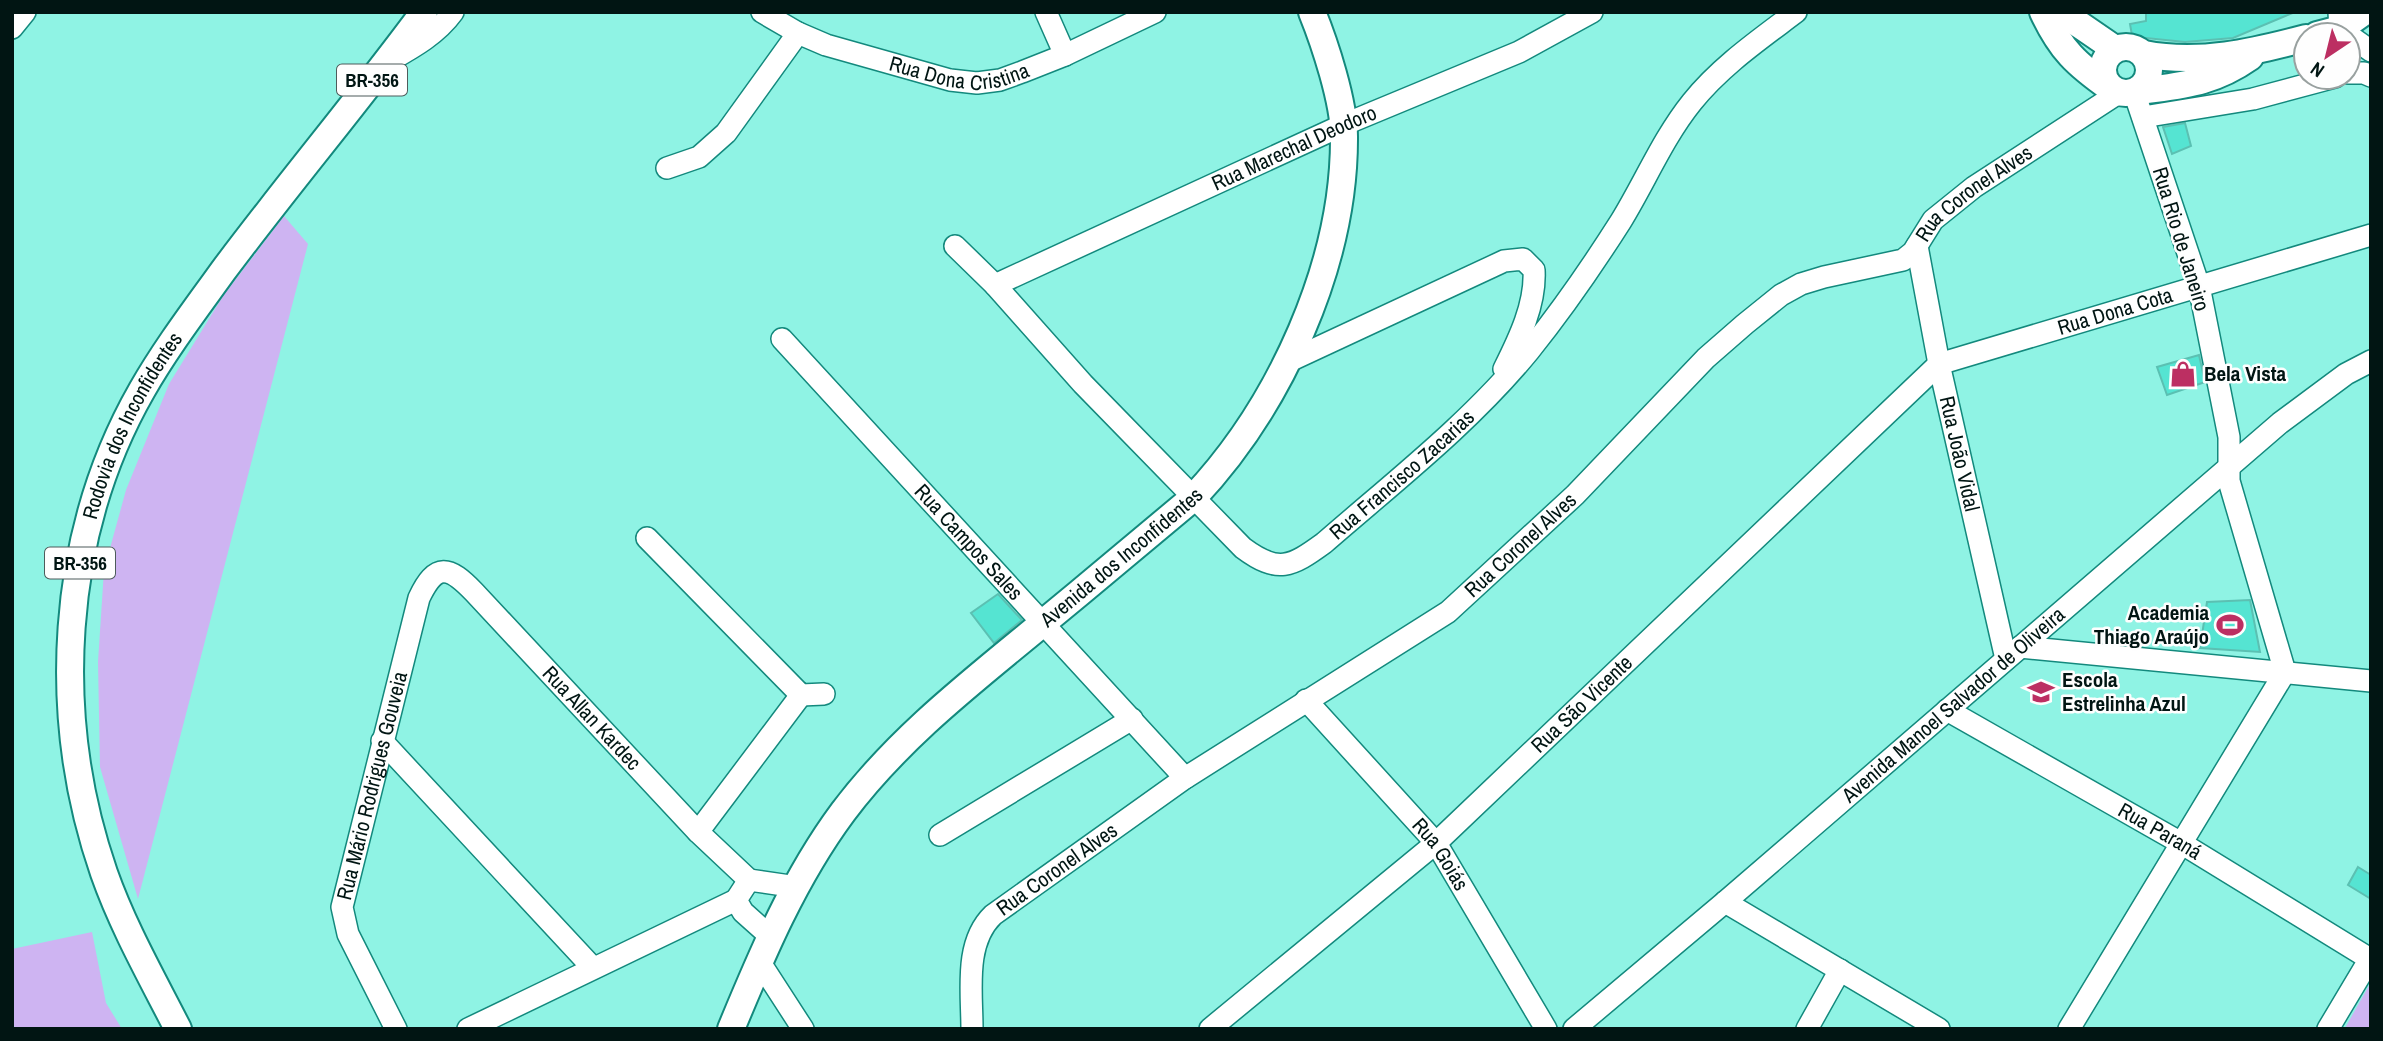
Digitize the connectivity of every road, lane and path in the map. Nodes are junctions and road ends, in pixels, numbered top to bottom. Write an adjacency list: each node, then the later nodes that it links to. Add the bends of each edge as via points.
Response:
1 (25, 12): 14 (street)
2 (424, 12): 21 (main road, Rodovia dos Inconfidentes / BR-356)
3 (453, 12): 21 (street, via 432,34)
4 (762, 12): 15 (street, Rua Dona Cristina)
5 (1046, 12): 20 (street)
6 (1155, 12): 20 (street, Rua Dona Cristina)
7 (1312, 12): 24 (main road, Avenida dos Inconfidentes, via 1335,79)
8 (1592, 12): 24 (street, Rua Marechal Deodoro, via 1519,52)
9 (1796, 12): 35 (street, Rua Francisco Zacarias, via 1739,55 1692,102 1562,309)
10 (2043, 12): 23 (main road, via 2066,51)
11 (2061, 12): 17 (main road)
12 (2368, 13): 13 (main road)
13 (2344, 21)
14 (12, 28)
15 (798, 33): 20 (street, Rua Dona Cristina, via 965,83 1000,80); 25 (street, via 726,133 699,157)
16 (2292, 42): 18 (main road)
17 (2115, 49): 19 (main road, via 2130,47); 23 (main road, via 2102,68 2106,83)
18 (2260, 50): 19 (main road, via 2189,60); 23 (main road, via 2202,82)
19 (2144, 54): 23 (main road, via 2149,75)
20 (1065, 55)
21 (386, 63): 64 (main road, Rodovia dos Inconfidentes / BR-356, via 254,229 141,391 96,498 81,558 69,667 79,776 105,876)
22 (2292, 89): 23 (street, via 2253,99)
23 (2127, 97): 28 (street, Rua Coronel Alves, via 1974,187 1933,220); 30 (street, Rua Rio de Janeiro)
24 (1343, 125): 29 (street, Rua Marechal Deodoro); 33 (main road, Avenida dos Inconfidentes, via 1337,216 1321,281)
25 (667, 167)
26 (2371, 235): 30 (street, Rua Dona Cota)
27 (955, 246): 29 (street, Rua Francisco Zacarias)
28 (1917, 246): 34 (street, Rua João Vidal); 46 (street, Rua Coronel Alves, via 1897,263 1824,277 1781,295 1706,358 1575,495 1448,612)
29 (995, 285): 37 (street, Rua Francisco Zacarias)
30 (2199, 286): 34 (street, Rua Dona Cota); 36 (street, Rua Rio de Janeiro, via 2228,437)
31 (782, 339): 40 (street, Rua Campos Sales)
32 (2371, 361): 36 (street, Avenida Manoel Salvador de Oliveira, via 2346,374)
33 (1285, 363): 35 (street, via 1504,261 1523,258 1534,270 1531,300); 37 (main road, Avenida dos Inconfidentes, via 1241,441)
34 (1939, 364): 41 (street, Rua João Vidal); 53 (street, Rua São Vicente)
35 (1494, 390): 37 (street, Rua Francisco Zacarias, via 1324,543 1288,565 1259,560)
36 (2228, 466): 41 (street, Avenida Manoel Salvador de Oliveira); 42 (street, Rua Rio de Janeiro)
37 (1193, 498): 40 (main road, Avenida dos Inconfidentes)
38 (647, 538): 45 (street)
39 (430, 578): 49 (street, Rua Mário Rodrigues Gouveia, via 419,598); 51 (street, Rua Allan Kardec, via 443,570 459,576)
40 (1044, 623): 48 (street, Rua Campos Sales); 56 (main road, Avenida dos Inconfidentes, via 936,711 880,766 842,813)
41 (2013, 653): 42 (street); 47 (street, Avenida Manoel Salvador de Oliveira)
42 (2285, 672): 43 (street); 54 (street)
43 (2371, 681)
44 (824, 694): 45 (street)
45 (801, 695): 51 (street)
46 (1307, 700): 50 (street, Rua Coronel Alves); 53 (street, Rua Goiás)
47 (1947, 710): 54 (street, Rua Paraná); 58 (street, Avenida Manoel Salvador de Oliveira)
48 (1132, 719): 50 (street, Rua Campos Sales); 52 (street)
49 (382, 741): 62 (street); 65 (street, Rua Mário Rodrigues Gouveia, via 342,907 348,934)
50 (1185, 778): 69 (street, Rua Coronel Alves, via 987,921 977,939 972,966)
51 (698, 832): 55 (street, Rua Allan Kardec)
52 (940, 835)
53 (1436, 843): 70 (street, Rua São Vicente); 71 (street, Rua Goiás)
54 (2182, 843): 60 (street, Rua Paraná); 75 (street)
55 (749, 880): 56 (street); 57 (street)
56 (797, 887): 59 (main road, Avenida dos Inconfidentes)
57 (736, 900): 59 (street); 62 (street)
58 (1725, 902): 63 (street); 72 (street, Avenida Manoel Salvador de Oliveira)
59 (771, 937): 61 (main road, Avenida dos Inconfidentes)
60 (2370, 958): 76 (street)
61 (759, 961): 67 (main road, Avenida dos Inconfidentes); 68 (street)
62 (593, 968): 66 (street)
63 (1840, 970): 73 (street); 74 (street)
64 (178, 1029)
65 (396, 1029)
66 (468, 1029)
67 (731, 1029)
68 (803, 1029)
69 (972, 1029)
70 (1210, 1029)
71 (1546, 1029)
72 (1574, 1029)
73 (1807, 1029)
74 (1939, 1029)
75 (2069, 1029)
76 (2328, 1029)

